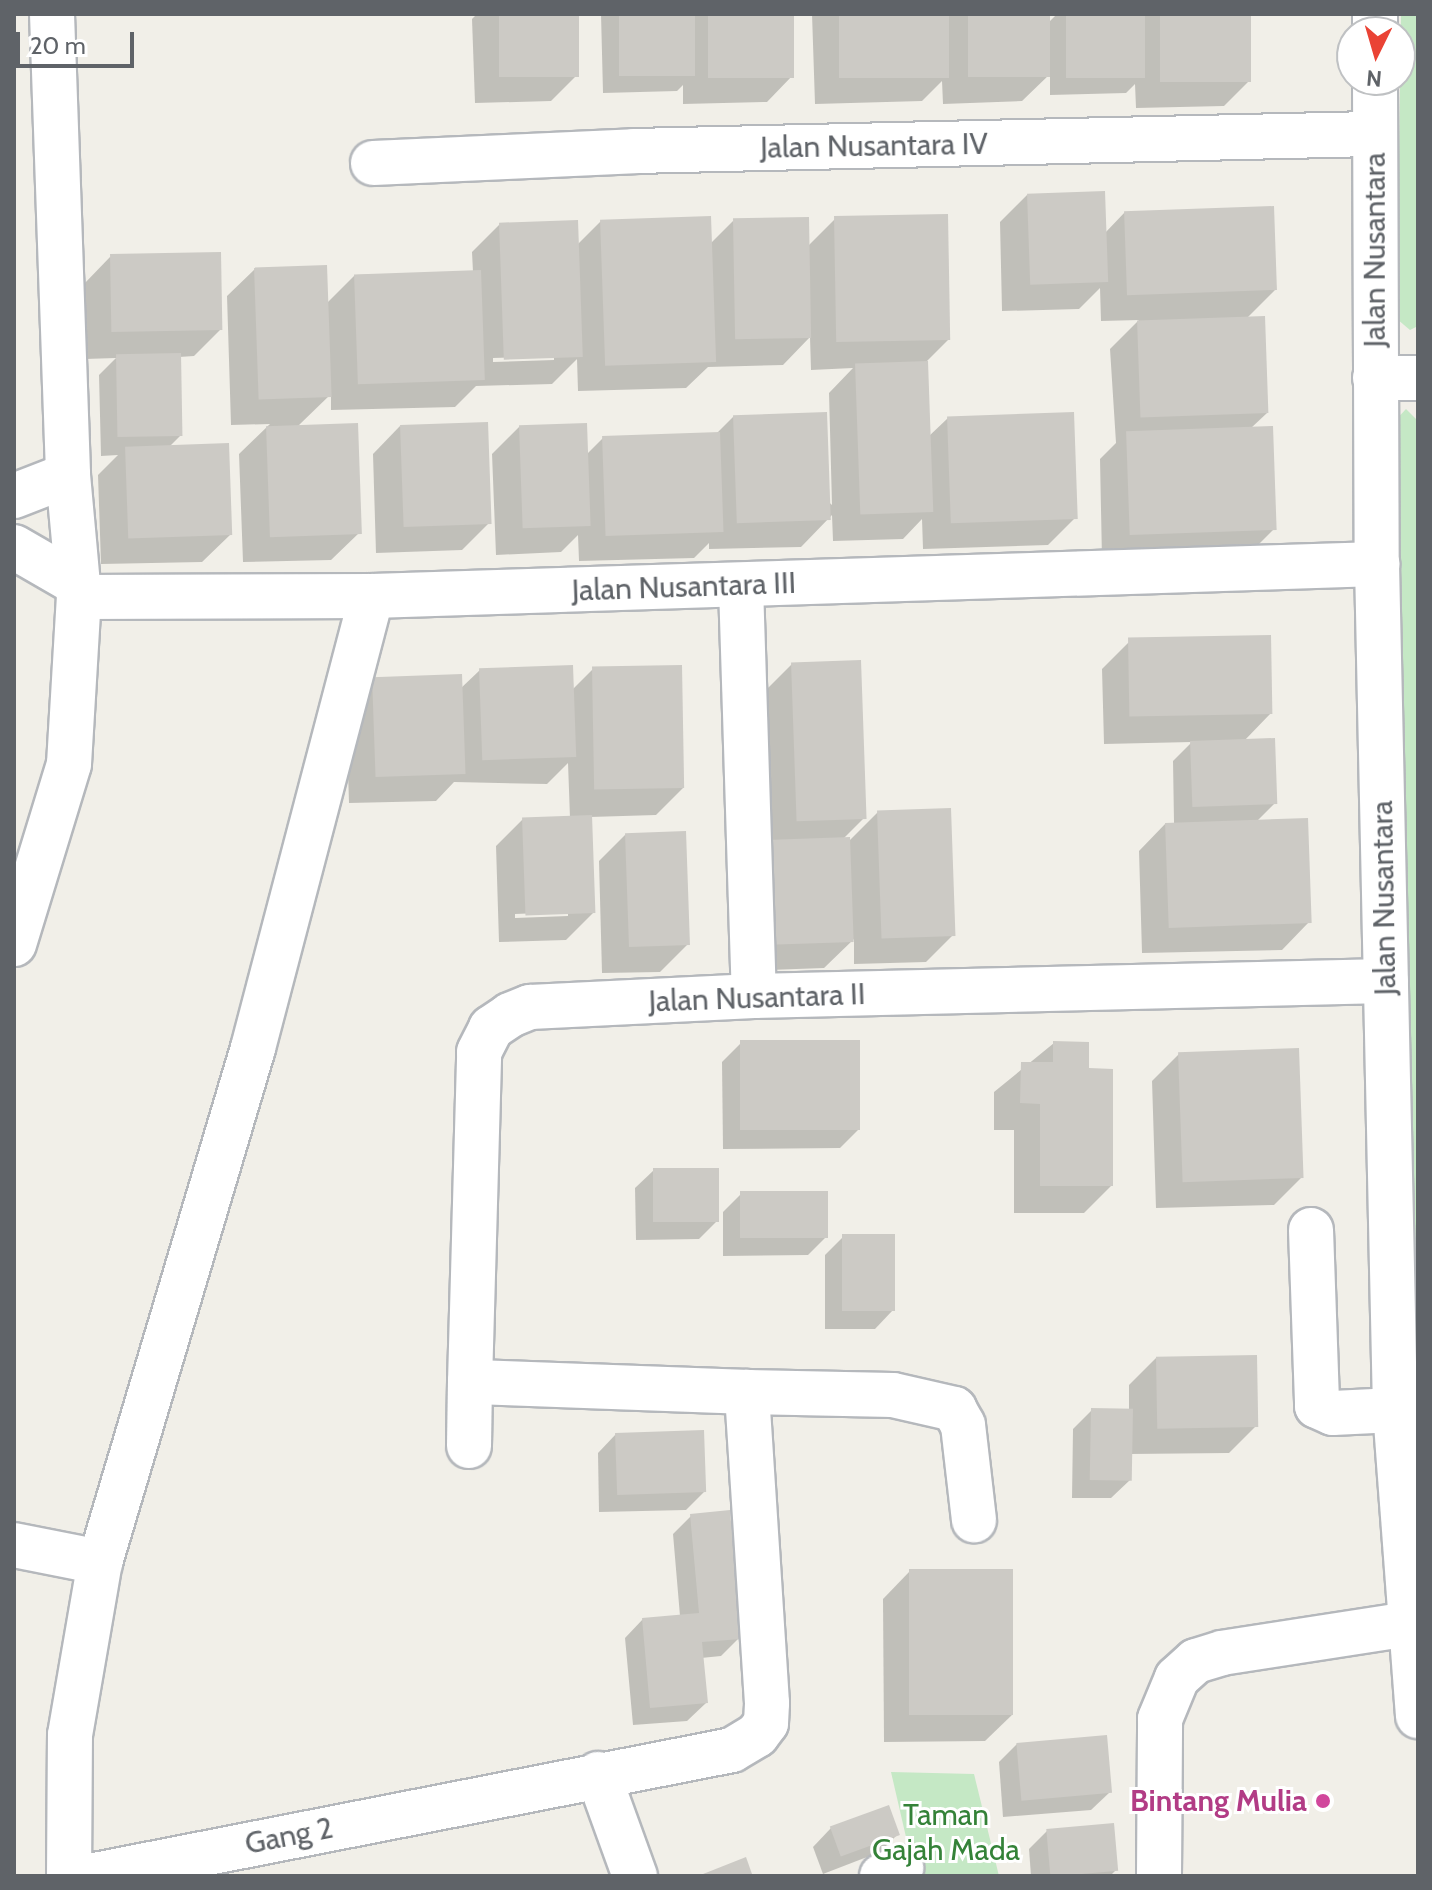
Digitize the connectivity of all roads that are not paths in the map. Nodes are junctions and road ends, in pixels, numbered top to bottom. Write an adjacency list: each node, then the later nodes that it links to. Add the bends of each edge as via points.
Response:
1 (52, 14): 7 (street)
2 (1375, 96): 3 (street, Jalan Nusantara)
3 (1374, 134): 4 (street, Jalan Nusantara IV, via 634,151); 5 (street, Jalan Nusantara)
4 (373, 163)
5 (1375, 378): 6 (street); 10 (street, Jalan Nusantara)
6 (1418, 378)
7 (68, 475): 8 (street); 12 (street)
8 (14, 496)
9 (14, 547): 12 (street)
10 (1377, 564): 11 (street, Jalan Nusantara III); 15 (street, Jalan Nusantara)
11 (741, 586): 13 (street, Jalan Nusantara III); 16 (street)
12 (79, 591): 13 (street, Jalan Nusantara III); 14 (street, via 69,764)
13 (372, 596): 25 (street, via 253,1048)
14 (14, 944)
15 (1386, 981): 16 (street, Jalan Nusantara II); 20 (street, Jalan Nusantara)
16 (754, 996): 18 (street, Jalan Nusantara II, via 530,1007 491,1028 479,1052)
17 (1311, 1230): 20 (street, via 1317,1406 1333,1413)
18 (470, 1382): 19 (street); 21 (street, Jalan Nusantara II)
19 (747, 1392): 22 (street, via 893,1395 954,1409 963,1425); 28 (street, Gang 2, via 766,1723 732,1750)
20 (1395, 1410): 23 (street, Jalan Nusantara)
21 (469, 1446)
22 (974, 1520)
23 (1410, 1531): 26 (street, Jalan Nusantara)
24 (14, 1545): 25 (street)
25 (100, 1562): 30 (street, via 70,1735)
26 (1410, 1624): 27 (street, Jalan Nusantara); 29 (street, via 1222,1653 1196,1661 1177,1678 1160,1719)
27 (1418, 1716)
28 (598, 1774): 31 (street, Gang 2); 32 (street)
29 (1159, 1875)
30 (69, 1876)
31 (90, 1876)
32 (635, 1876)

